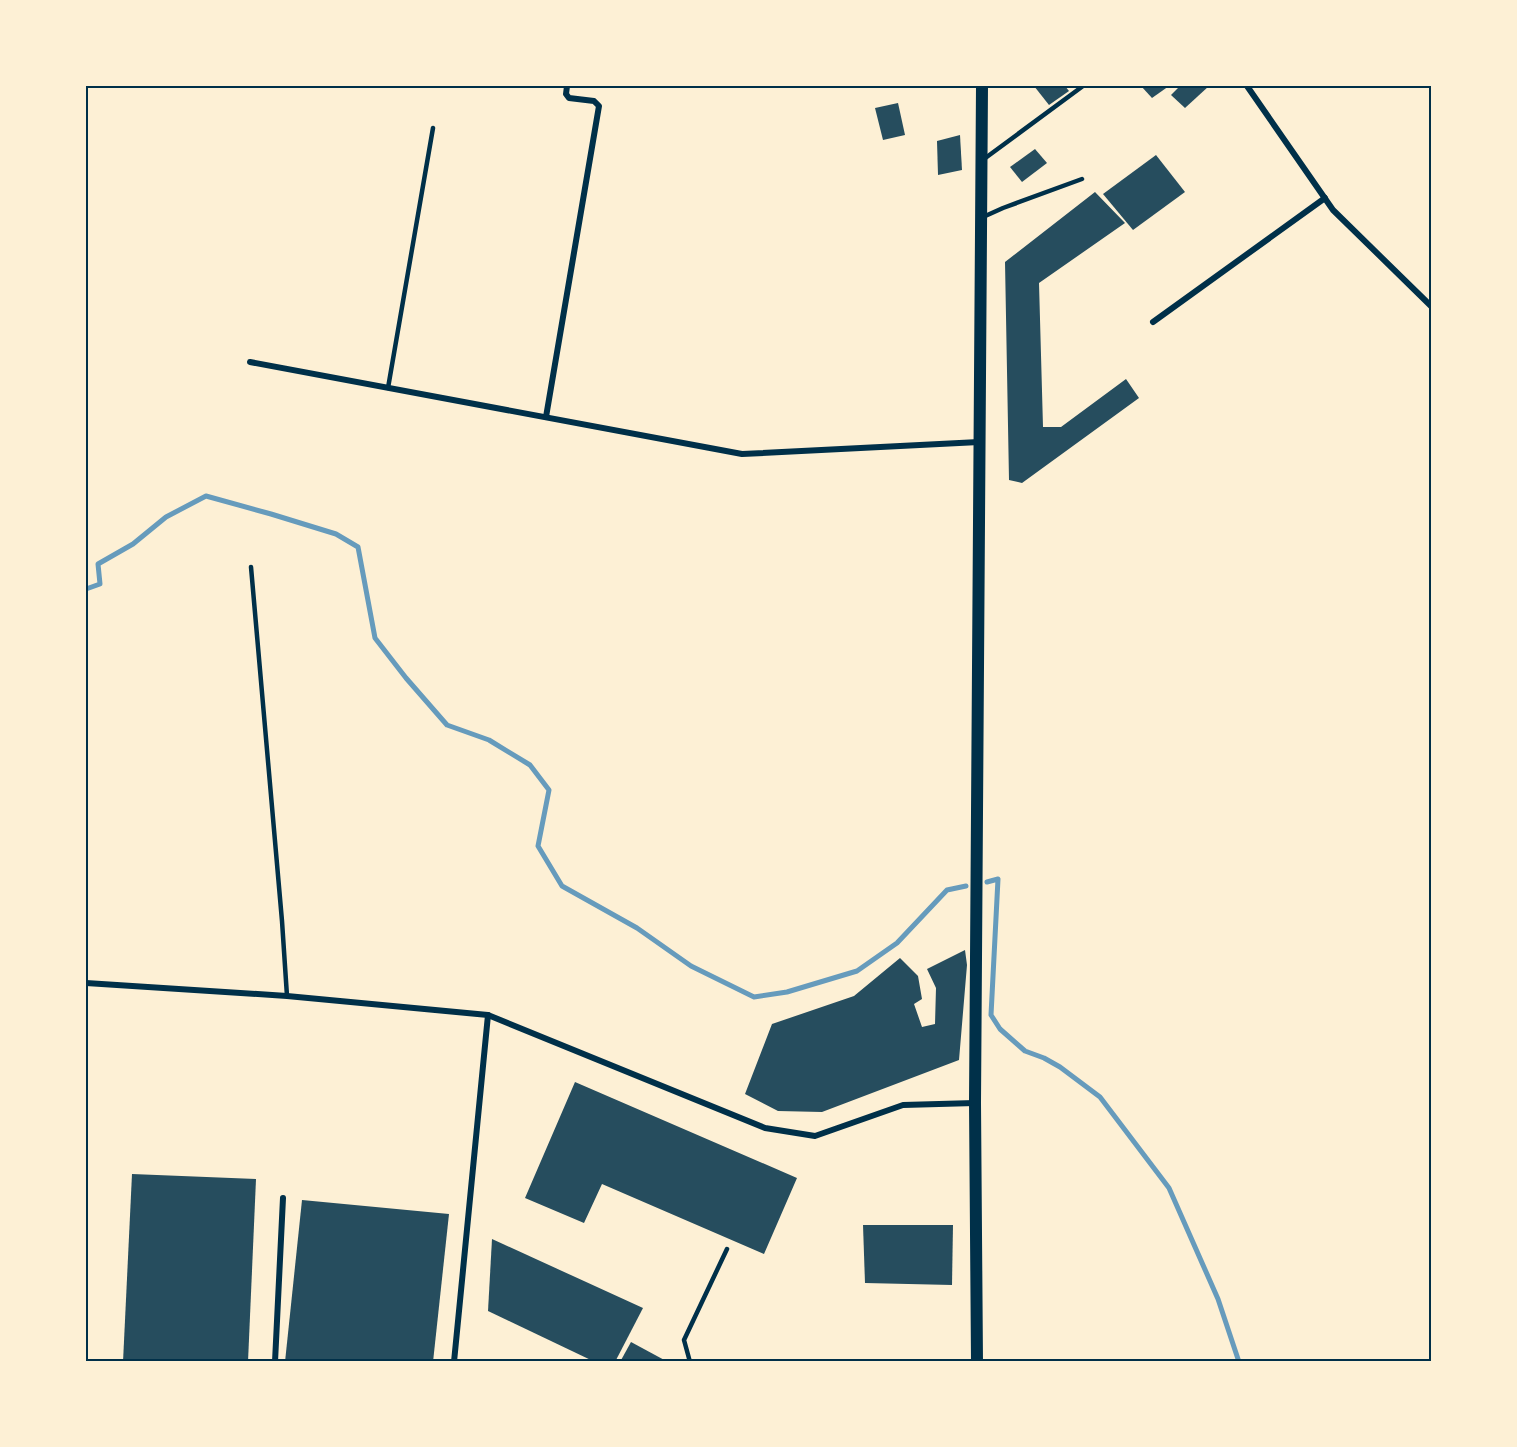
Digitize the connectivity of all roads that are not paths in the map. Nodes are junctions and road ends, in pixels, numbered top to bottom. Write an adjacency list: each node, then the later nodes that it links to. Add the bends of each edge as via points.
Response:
1 (567, 86): 14 (street, via 569,98 594,101 599,106)
2 (982, 86): 6 (main road)
3 (1083, 86): 6 (lane)
4 (1247, 86): 8 (street)
5 (433, 129): 13 (lane)
6 (981, 160): 9 (main road)
7 (1082, 179): 9 (lane)
8 (1325, 198): 10 (street); 11 (street)
9 (981, 218): 15 (main road)
10 (1431, 307)
11 (1154, 322)
12 (250, 363): 13 (street)
13 (388, 388): 14 (street)
14 (546, 417): 15 (street, via 742,454)
15 (979, 442): 20 (main road)
16 (251, 567): 18 (lane)
17 (86, 983): 18 (street)
18 (287, 996): 19 (street)
19 (488, 1016): 20 (street, via 765,1128 814,1136 903,1105); 24 (street)
20 (975, 1103): 26 (main road)
21 (284, 1198): 23 (street)
22 (727, 1249): 25 (lane, via 684,1340)
23 (276, 1362)
24 (454, 1362)
25 (690, 1362)
26 (977, 1362)

